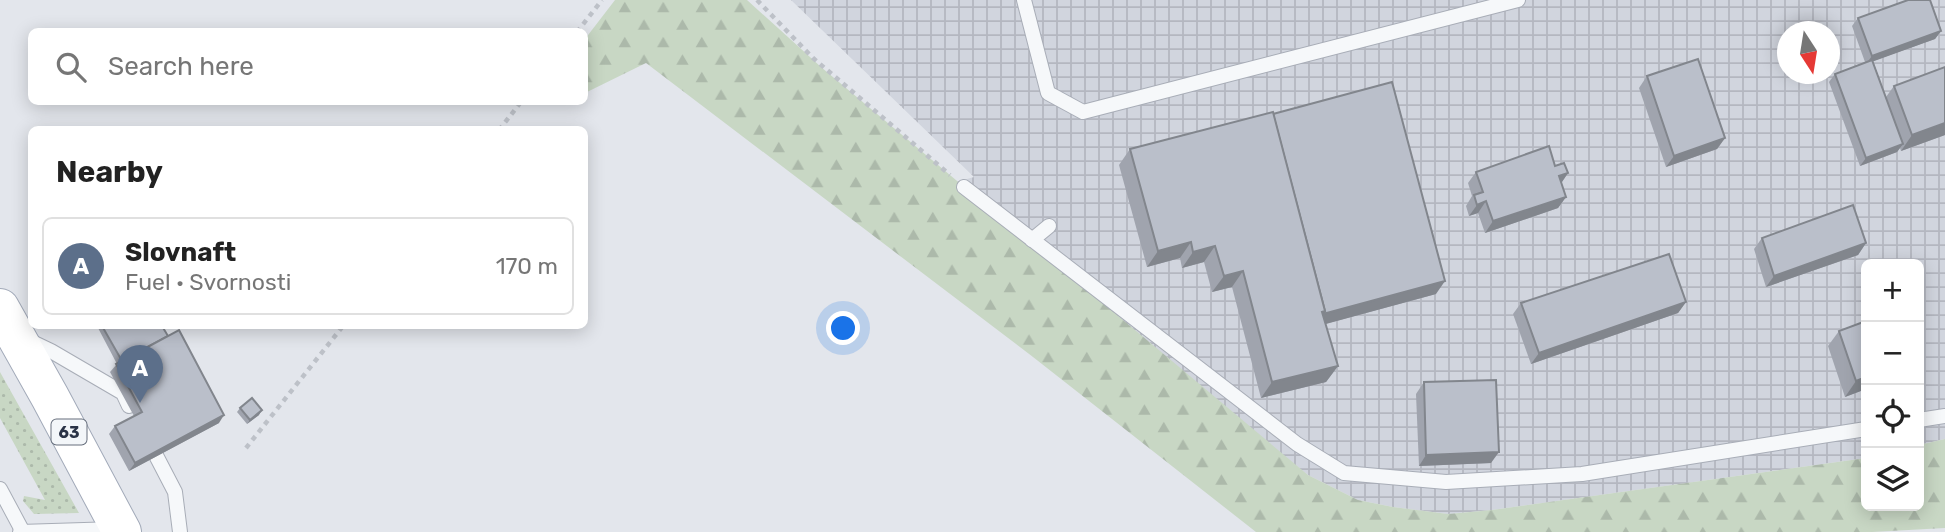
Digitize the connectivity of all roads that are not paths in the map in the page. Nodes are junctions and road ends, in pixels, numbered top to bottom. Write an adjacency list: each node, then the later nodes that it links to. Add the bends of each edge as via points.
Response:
1 (1024, 0): 2 (lane, via 1048,93 1083,113)
2 (1518, 0)
3 (964, 187): 5 (lane)
4 (1049, 226): 5 (lane)
5 (1032, 240): 9 (lane, via 1297,444 1344,473 1446,482 1582,474)
6 (8, 322): 11 (main road, 63); 13 (lane, via 123,393 175,492)
7 (1945, 415): 8 (lane)
8 (1924, 419)
9 (1861, 430)
10 (0, 489): 12 (lane)
11 (121, 530): 12 (lane)
12 (22, 532)
13 (180, 532)

